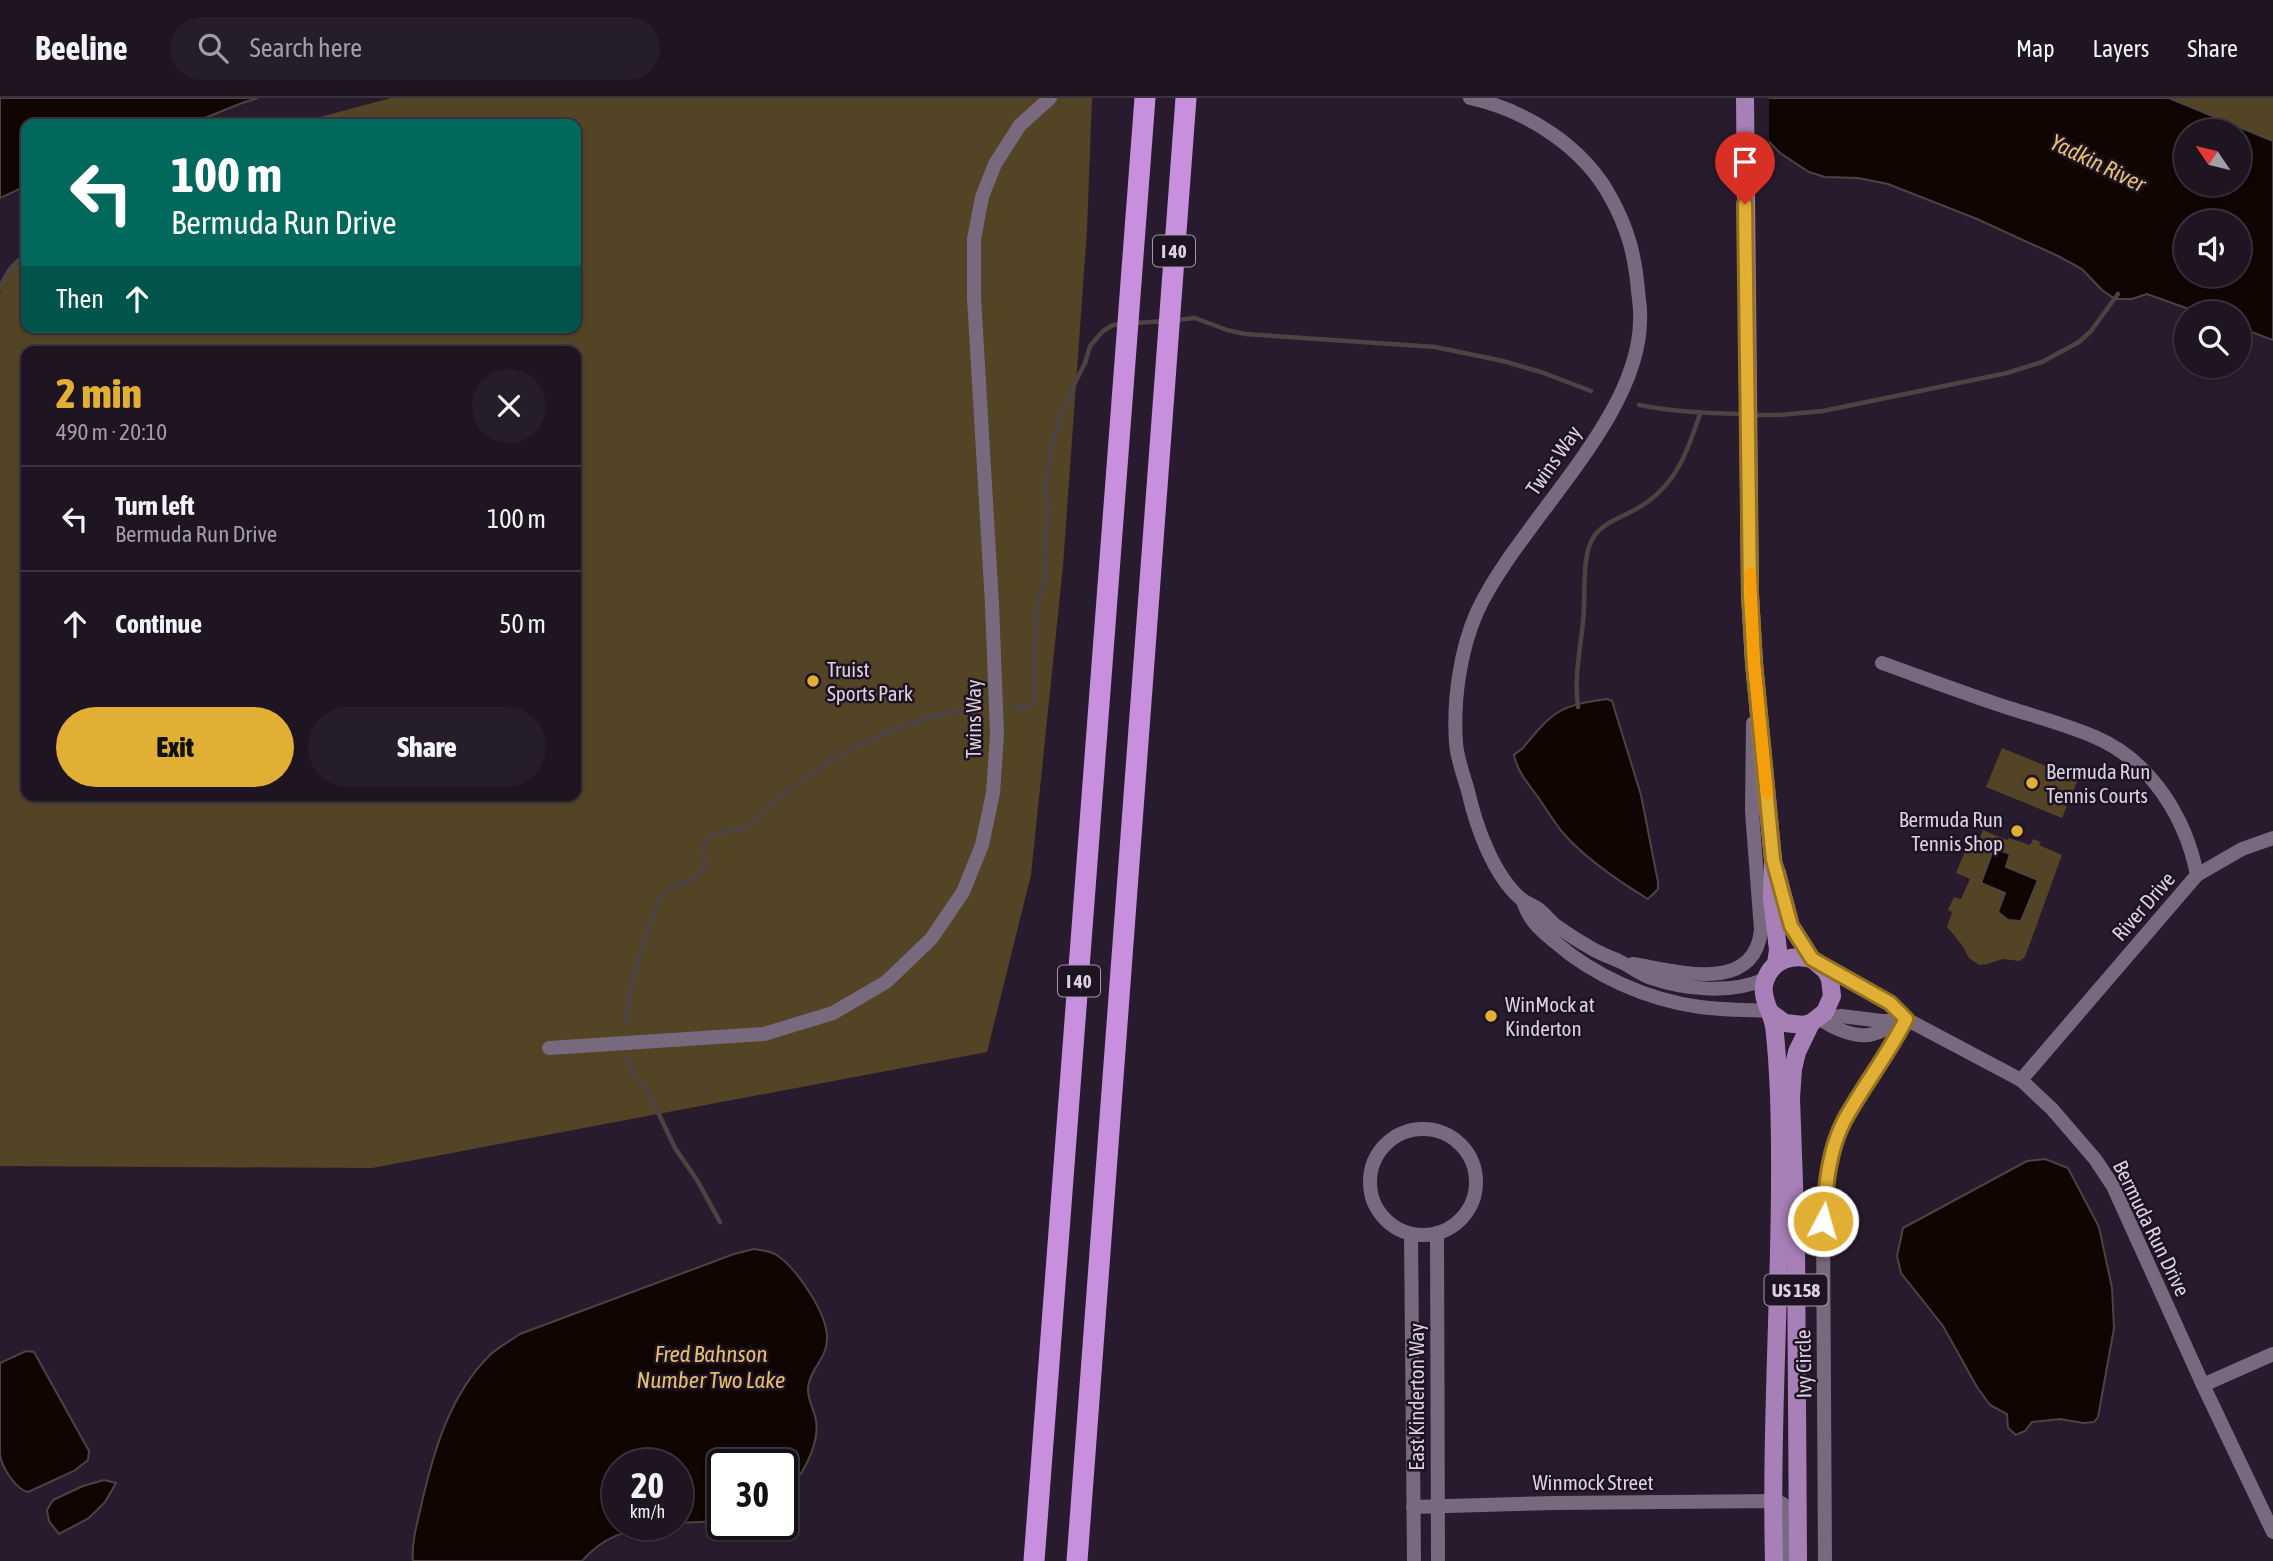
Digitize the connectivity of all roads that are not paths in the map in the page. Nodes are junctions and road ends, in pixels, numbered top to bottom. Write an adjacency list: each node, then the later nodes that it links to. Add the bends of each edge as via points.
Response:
1 (1050, 98): 19 (street, Twins Way, via 1020,125 995,164 982,197 974,239 997,735 993,793 982,845 962,892 931,939 886,982 832,1013 764,1034)
2 (1145, 98): 29 (highway, I 40)
3 (1186, 98): 30 (highway, I 40)
4 (1471, 98): 11 (street, Twins Way, via 1531,121 1567,145 1604,184 1626,227 1637,273 1641,323 1632,366 1617,399 1599,432 1509,557 1477,613 1459,672 1456,745 1475,820 1487,848)
5 (1745, 98): 6 (main road)
6 (1754, 663): 9 (main road); 12 (street, Twins Way, via 1752,811 1761,930 1757,949 1740,968 1713,974)
7 (1882, 663): 10 (street, River Drive, via 2097,737 2134,761 2179,819)
8 (2273, 838): 10 (street, via 2242,849)
9 (1773, 860): 13 (main road, via 1791,926); 14 (main road)
10 (2197, 875): 20 (street, River Drive)
11 (1522, 901): 12 (street, Twins Way, via 1590,948); 16 (street, Twins Way, via 1527,915 1556,943 1615,981 1698,1006)
12 (1620, 962): 15 (street, Twins Way, via 1651,978 1689,987 1736,987)
13 (1816, 962): 14 (main road, via 1793,957); 17 (street, Bermuda Run Drive, via 1890,1003); 18 (main road, via 1830,979 1832,996)
14 (1776, 964): 15 (main road)
15 (1765, 979): 16 (main road, via 1764,997)
16 (1771, 1012): 18 (main road, via 1785,1023); 25 (main road, US 158, via 1780,1168)
17 (1906, 1019): 18 (street, Bermuda Run Drive, via 1842,1016); 20 (street, Bermuda Run Drive); 36 (street, Ivy Circle, via 1843,1123 1830,1159 1823,1221)
18 (1815, 1021): 35 (main road, US 158, via 1797,1052 1791,1098)
19 (550, 1048)
20 (2021, 1080): 24 (street, Bermuda Run Drive, via 2052,1109 2113,1186)
21 (1437, 1233): 22 (street); 22 (street, via 1468,1211 1476,1174 1470,1156 1458,1142 1423,1129 1388,1143 1376,1158 1371,1176 1372,1195 1380,1213); 26 (street, East Kinderton Way)
22 (1411, 1234): 27 (street, East Kinderton Way)
23 (2273, 1354): 24 (street)
24 (2203, 1385): 28 (street, Bermuda Run Drive)
25 (1773, 1501): 26 (street, Winmock Street); 33 (main road, US 158); 34 (street, via 1783,1504)
26 (1438, 1505): 27 (street, Winmock Street); 32 (street, East Kinderton Way)
27 (1413, 1507): 31 (street, East Kinderton Way)
28 (2273, 1532)
29 (1034, 1561)
30 (1077, 1561)
31 (1414, 1561)
32 (1438, 1561)
33 (1774, 1561)
34 (1786, 1561)
35 (1798, 1561)
36 (1825, 1561)

